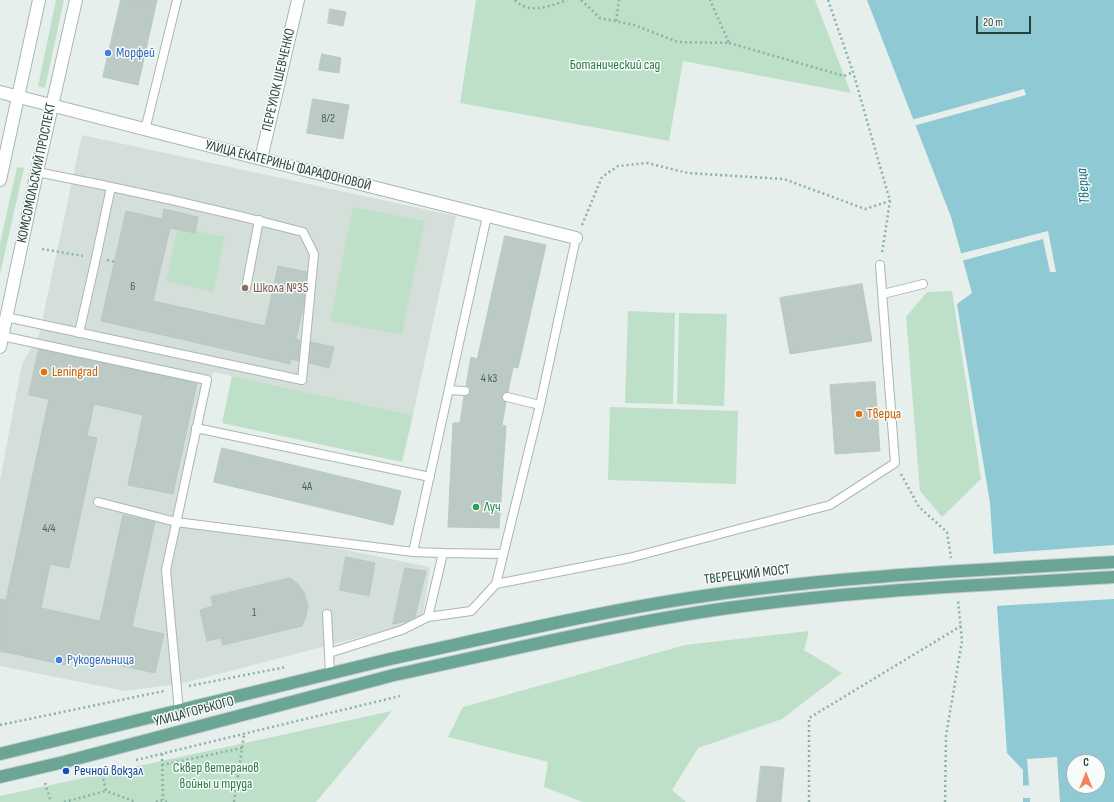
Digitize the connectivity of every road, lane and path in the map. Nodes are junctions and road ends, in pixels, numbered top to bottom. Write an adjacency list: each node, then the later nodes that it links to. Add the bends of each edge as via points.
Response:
1 (39, 0): 15 (street)
2 (76, 0): 16 (street, КОМСОМОЛЬСКИЙ ПРОСПЕКТ)
3 (177, 0): 17 (lane)
4 (298, 0): 18 (street, ПЕРЕУЛОК ШЕВЧЕНКО)
5 (515, 0): 6 (path, via 519,4 540,9)
6 (567, 0)
7 (581, 0): 11 (path, via 600,18)
8 (619, 0): 11 (path)
9 (710, 0): 12 (path)
10 (828, 0): 13 (path)
11 (616, 21): 12 (path, via 678,42)
12 (729, 42): 13 (path, via 844,76)
13 (853, 72): 22 (path)
14 (0, 92): 15 (street, УЛИЦА ЕКАТЕРИНЫ ФАРАФОНОВОЙ)
15 (18, 96): 16 (street, УЛИЦА ЕКАТЕРИНЫ ФАРАФОНОВОЙ); 20 (street)
16 (52, 105): 17 (street, УЛИЦА ЕКАТЕРИНЫ ФАРАФОНОВОЙ); 19 (street, КОМСОМОЛЬСКИЙ ПРОСПЕКТ)
17 (145, 130): 18 (street, УЛИЦА ЕКАТЕРИНЫ ФАРАФОНОВОЙ)
18 (261, 159): 23 (street, УЛИЦА ЕКАТЕРИНЫ ФАРАФОНОВОЙ)
19 (37, 172): 21 (lane); 33 (street, КОМСОМОЛЬСКИЙ ПРОСПЕКТ)
20 (0, 180)
21 (111, 187): 24 (lane); 27 (lane)
22 (890, 201): 25 (path, via 865,209 784,179 688,173 646,163 618,166 602,177); 29 (path)
23 (487, 216): 25 (street, УЛИЦА ЕКАТЕРИНЫ ФАРАФОНОВОЙ); 36 (lane)
24 (259, 220): 31 (lane); 34 (lane, via 303,232 314,254 302,380)
25 (576, 238): 39 (lane)
26 (42, 248): 27 (path)
27 (96, 258): 28 (path); 34 (lane)
28 (115, 262)
29 (880, 265): 32 (lane)
30 (923, 284): 32 (lane)
31 (246, 288)
32 (882, 294): 41 (lane)
33 (6, 318): 34 (lane); 35 (street, КОМСОМОЛЬСКИЙ ПРОСПЕКТ)
34 (79, 333)
35 (1, 342): 40 (lane, via 207,380)
36 (449, 390): 37 (lane); 42 (lane)
37 (465, 391)
38 (507, 396): 39 (lane)
39 (540, 405): 47 (lane)
40 (196, 428): 42 (lane); 44 (lane)
41 (895, 463): 49 (path, via 919,507 947,532); 51 (lane, via 830,506 629,558)
42 (430, 477): 45 (lane)
43 (98, 502): 44 (lane)
44 (176, 522): 45 (lane); 60 (lane, via 166,570)
45 (413, 552): 46 (lane)
46 (443, 553): 47 (lane); 54 (lane)
47 (504, 554): 51 (lane)
48 (1114, 562): 57 (main road, ТВЕРЕЦКИЙ МОСТ, bridge, via 844,579 726,592 609,612)
49 (952, 563)
50 (1114, 577): 71 (main road, УЛИЦА ГОРЬКОГО, bridge, via 873,592 790,600 612,627 394,675)
51 (496, 584): 54 (lane, via 471,611)
52 (957, 595): 55 (path)
53 (328, 614): 56 (lane)
54 (428, 617): 56 (lane, via 402,630)
55 (961, 626): 83 (path, via 809,718); 84 (path, via 962,641 946,736)
56 (329, 654): 59 (lane)
57 (390, 659): 59 (main road, УЛИЦА ГОРЬКОГО)
58 (290, 666): 60 (path)
59 (330, 674): 62 (main road, УЛИЦА ГОРЬКОГО)
60 (176, 689): 62 (lane); 63 (path)
61 (400, 696): 64 (path)
62 (179, 711): 66 (main road, УЛИЦА ГОРЬКОГО)
63 (0, 725)
64 (244, 735): 65 (path); 67 (path)
65 (242, 748): 69 (path); 82 (path)
66 (0, 754)
67 (162, 754): 68 (path); 69 (path)
68 (131, 762)
69 (162, 765): 76 (path)
70 (94, 771): 75 (path, via 101,769)
71 (0, 777)
72 (52, 781): 73 (path)
73 (45, 783): 74 (path); 77 (path)
74 (38, 785)
75 (106, 791): 78 (path); 79 (path)
76 (163, 800): 80 (path); 81 (path)
77 (50, 802)
78 (64, 802)
79 (136, 802)
80 (156, 802)
81 (167, 802)
82 (234, 802)
83 (809, 802)
84 (945, 802)

